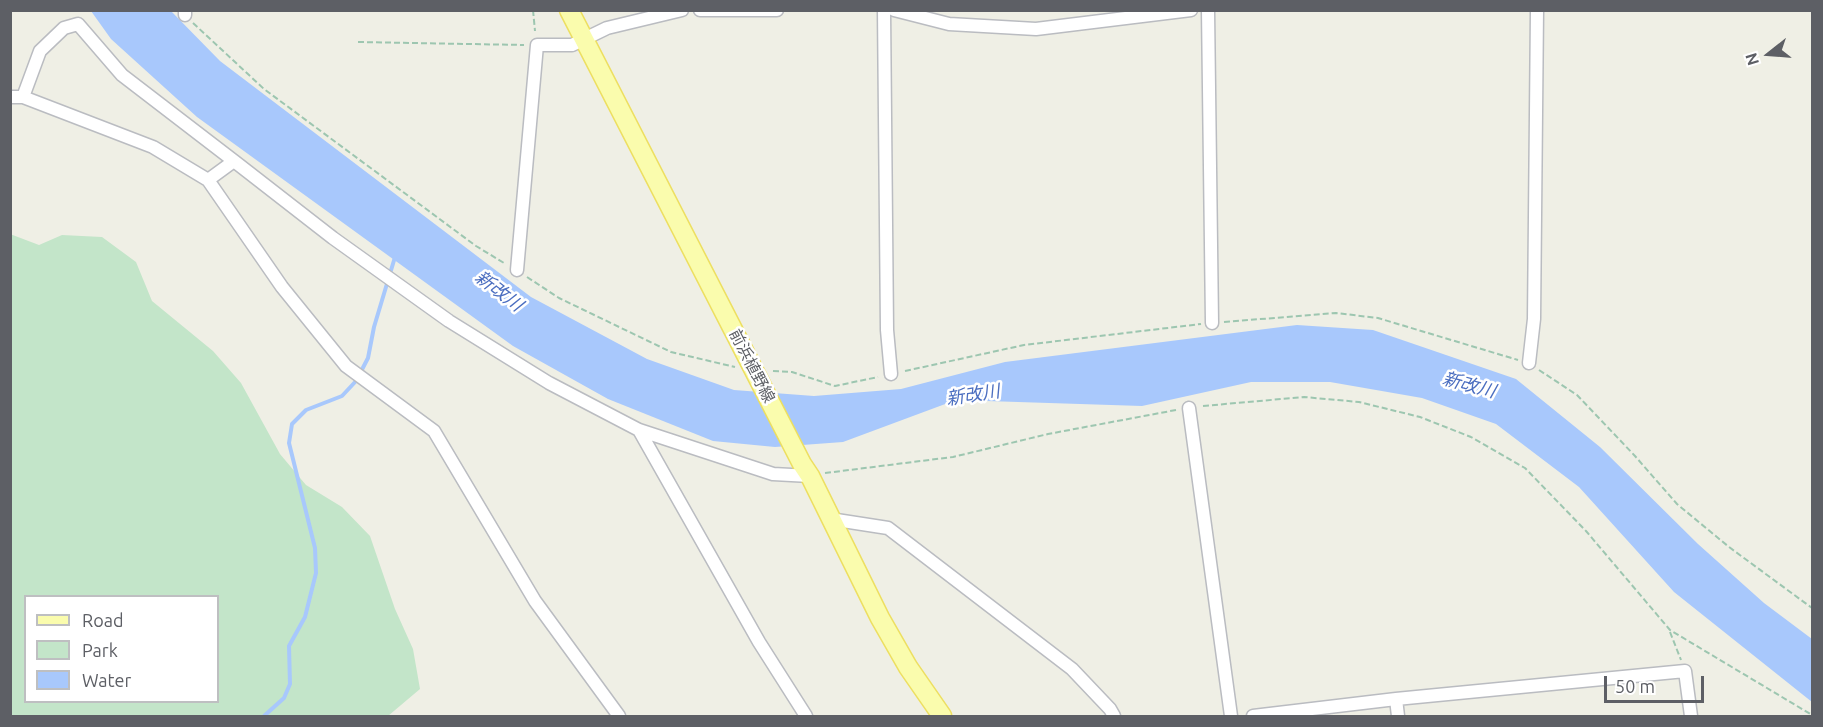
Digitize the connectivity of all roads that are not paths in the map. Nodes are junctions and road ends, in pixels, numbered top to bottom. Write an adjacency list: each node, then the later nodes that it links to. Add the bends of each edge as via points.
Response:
1 (569, 10): 10 (main road, 前浜植野線)
2 (682, 10): 10 (street, via 607,28)
3 (700, 10): 4 (street)
4 (777, 10)
5 (884, 10): 17 (street, via 887,330)
6 (894, 10): 7 (street, via 949,24 1036,29)
7 (1191, 10)
8 (1208, 10): 15 (street)
9 (1537, 10): 16 (street, via 1534,319)
10 (584, 42): 14 (street, via 537,45); 20 (main road, 前浜植野線)
11 (17, 97): 12 (street, via 40,51 64,28 78,24 122,75); 13 (street, via 153,147)
12 (234, 161): 13 (street); 19 (street, via 449,321 549,383)
13 (208, 180): 23 (street, via 282,287 346,366 434,430 535,601)
14 (517, 270)
15 (1212, 323)
16 (1529, 363)
17 (891, 374)
18 (1189, 408): 27 (street)
19 (639, 429): 20 (street, via 773,474); 24 (street, via 759,642)
20 (806, 470): 21 (main road, 前浜植野線)
21 (830, 519): 25 (main road, 前浜植野線, via 880,618); 26 (street, via 888,528 1072,669)
22 (1396, 699): 28 (street); 29 (street); 30 (street, via 1685,671)
23 (619, 717)
24 (806, 717)
25 (942, 717)
26 (1114, 717)
27 (1230, 717)
28 (1253, 717)
29 (1398, 717)
30 (1691, 717)

